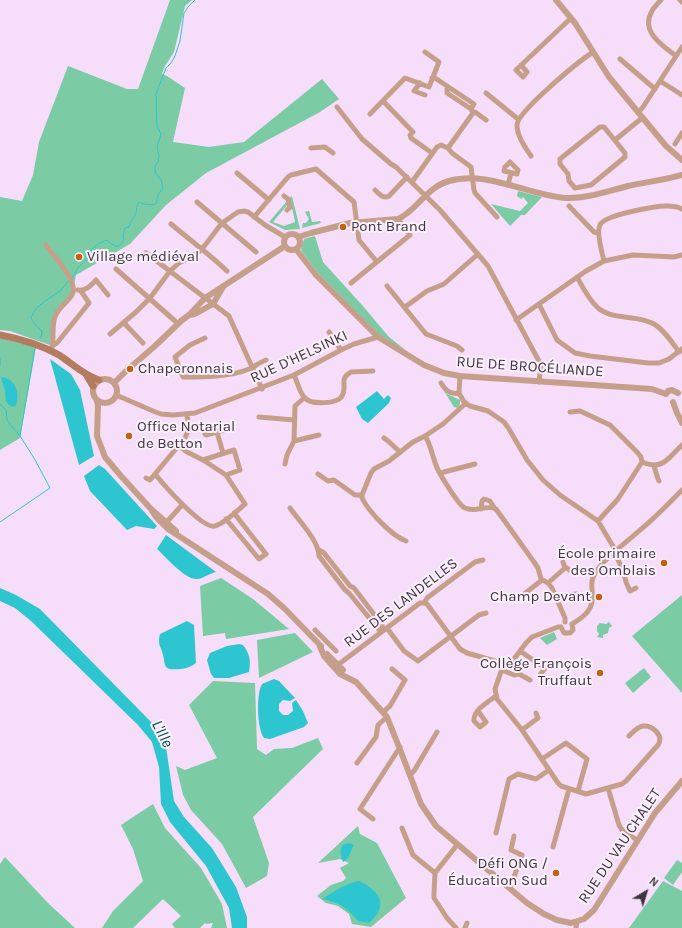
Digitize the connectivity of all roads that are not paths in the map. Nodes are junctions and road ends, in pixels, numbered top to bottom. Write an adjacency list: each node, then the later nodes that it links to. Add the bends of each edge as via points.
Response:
1 (556, 0): 5 (street)
2 (661, 0): 9 (street, via 650,14 650,30 655,39)
3 (680, 0): 4 (street)
4 (682, 2)
5 (571, 18): 8 (street); 11 (street)
6 (682, 47): 9 (street)
7 (425, 52): 12 (street, via 439,62)
8 (592, 53): 23 (street); 24 (street, via 570,69)
9 (676, 56): 13 (street)
10 (620, 59): 15 (street)
11 (521, 65)
12 (432, 78): 14 (street, via 429,87); 21 (street, via 474,104)
13 (660, 81): 15 (street); 18 (street)
14 (420, 83): 17 (street, via 414,91); 19 (street, via 405,78)
15 (655, 89): 23 (street)
16 (486, 93): 24 (street)
17 (425, 95)
18 (682, 95)
19 (383, 101): 22 (street); 32 (street, via 413,132 410,138)
20 (337, 107): 38 (street, via 362,139)
21 (472, 111): 25 (street); 30 (street)
22 (370, 114)
23 (640, 115): 27 (street); 34 (street, via 666,146)
24 (518, 119): 33 (street, via 521,140)
25 (486, 120)
26 (682, 133): 28 (street)
27 (614, 140): 27 (street, via 604,127 600,127 560,159 560,164 575,188 591,185 625,157 625,153)
28 (675, 144)
29 (311, 148): 31 (street, via 325,147)
30 (448, 148): 32 (street, via 441,145); 39 (street, via 471,167)
31 (333, 153)
32 (432, 154): 40 (street)
33 (531, 156)
34 (682, 160)
35 (236, 173): 45 (street)
36 (511, 173): 41 (street)
37 (682, 175): 41 (street, via 573,198)
38 (407, 177): 40 (street); 42 (street, via 389,196 382,197)
39 (472, 178): 41 (street); 43 (street, via 446,182); 51 (street, via 476,193)
40 (412, 182): 43 (street)
41 (508, 185)
42 (375, 190)
43 (425, 195): 52 (street); 65 (street)
44 (284, 196): 49 (street, via 290,207)
45 (269, 200): 50 (street); 53 (street, via 291,175 316,169 354,202)
46 (197, 202): 54 (street)
47 (569, 206): 56 (street)
48 (682, 208): 56 (street, via 660,207 621,214 602,221)
49 (287, 210)
50 (254, 217): 54 (street, via 244,210); 57 (street)
51 (497, 217)
52 (398, 219): 53 (street); 68 (street, via 410,235)
53 (356, 222): 58 (street); 68 (street, via 359,240)
54 (222, 223): 61 (street); 63 (street)
55 (171, 224): 61 (street)
56 (598, 233): 67 (street)
57 (286, 237): 58 (street, via 291,234); 60 (street)
58 (298, 237): 62 (street, via 299,245)
59 (46, 244): 77 (street, via 65,268 74,288)
60 (284, 246): 62 (street, via 290,250); 74 (street)
61 (202, 249): 70 (street); 71 (street)
62 (296, 249): 91 (street, RUE DE BROCÉLIANDE, via 316,275)
63 (256, 252)
64 (146, 253): 71 (street)
65 (478, 254): 83 (street, via 444,284 427,291); 85 (street, via 488,266)
66 (682, 254): 67 (street, via 674,257 633,255)
67 (604, 261): 72 (street)
68 (377, 262): 73 (street)
69 (116, 269): 79 (street)
70 (227, 270)
71 (170, 271): 79 (street); 80 (street)
72 (577, 277): 82 (street); 97 (street, via 592,302 601,310 611,315 641,319 653,324)
73 (351, 283)
74 (225, 285): 80 (street); 81 (street)
75 (387, 286): 83 (street)
76 (81, 291): 77 (street, via 76,290); 78 (street, via 96,280); 94 (street, via 89,302)
77 (73, 293): 94 (street, via 55,317)
78 (108, 295)
79 (150, 298): 86 (street); 87 (street)
80 (205, 298): 81 (street); 84 (street)
81 (213, 304): 84 (street); 99 (street, via 229,316)
82 (539, 304): 85 (street); 97 (street, via 557,340 575,353 653,363 665,361)
83 (405, 307): 96 (street, via 426,334)
84 (189, 315): 105 (street)
85 (516, 320): 103 (street, via 541,365)
86 (175, 321)
87 (124, 323): 89 (street); 93 (street)
88 (329, 332): 95 (street)
89 (110, 334)
90 (0, 335): 94 (main road)
91 (378, 337): 95 (street, RUE D'HELSINKI); 102 (street, RUE DE BROCÉLIANDE, via 424,365)
92 (205, 338): 99 (street, via 190,345 175,357 184,377 233,373)
93 (143, 343)
94 (53, 348): 104 (main road)
95 (341, 350): 101 (street, RUE D'HELSINKI)
96 (462, 350)
97 (680, 350)
98 (266, 360): 99 (street)
99 (252, 367): 107 (street)
100 (373, 371): 112 (street, via 348,373 344,379 343,395 336,401 313,402)
101 (294, 375): 107 (street, RUE D'HELSINKI); 112 (street)
102 (460, 376): 103 (street, RUE DE BROCÉLIANDE); 108 (street)
103 (539, 382): 110 (street, RUE DE BROCÉLIANDE, via 652,389)
104 (96, 383): 105 (street, via 107,379); 113 (street, via 93,393)
105 (114, 383): 111 (street)
106 (440, 383): 108 (street, via 451,393)
107 (262, 388): 119 (street, RUE D'HELSINKI)
108 (459, 393): 116 (street)
109 (680, 393): 110 (street, via 672,390); 114 (street)
110 (666, 394): 114 (street, via 666,399)
111 (116, 395): 115 (street, via 114,399); 119 (street, RUE D'HELSINKI, via 161,414)
112 (304, 398): 121 (street, via 295,406)
113 (96, 399): 115 (street); 118 (street, RUE DU VAU CHALET)
114 (673, 402): 122 (street)
115 (105, 403): 118 (street)
116 (466, 403): 127 (street); 153 (street, via 488,411 504,422 527,460 544,480 560,495)
117 (570, 412): 135 (street, via 580,411 611,426 638,452)
118 (97, 415): 154 (street, RUE DU VAU CHALET, via 97,436 105,457 156,517)
119 (188, 415): 131 (street, via 188,432)
120 (259, 417): 121 (street)
121 (294, 420): 129 (street)
122 (682, 423)
123 (224, 430): 124 (street)
124 (217, 432): 125 (street); 133 (street)
125 (205, 434)
126 (319, 435): 129 (street)
127 (426, 436): 132 (street); 139 (street)
128 (384, 438): 132 (street)
129 (294, 441): 136 (street)
130 (682, 445): 138 (street, via 665,462)
131 (179, 446): 134 (street); 140 (street)
132 (400, 452): 146 (street, via 372,470)
133 (223, 453): 134 (street); 142 (street, via 234,450 240,470)
134 (203, 460): 142 (street)
135 (642, 462): 138 (street); 153 (street, via 618,499)
136 (285, 464)
137 (476, 464): 139 (street)
138 (654, 466): 144 (street)
139 (440, 473): 149 (street, via 461,506 470,510)
140 (155, 474): 143 (street, via 150,480); 147 (street)
141 (318, 474): 146 (street, via 328,481 334,480 355,495)
142 (226, 475): 151 (street, via 246,504)
143 (146, 478)
144 (660, 481)
145 (682, 490): 157 (street)
146 (362, 495): 155 (street, via 364,502 377,517 398,538)
147 (182, 505): 152 (street, via 209,526 216,526); 154 (street)
148 (290, 508): 156 (street)
149 (481, 509): 150 (street); 150 (street, via 484,499 490,501)
150 (495, 509): 160 (street, via 538,568)
151 (234, 513): 152 (street); 152 (street, via 266,554 260,559)
152 (226, 519)
153 (598, 521): 157 (street)
154 (165, 524): 177 (street, RUE DU VAU CHALET, via 268,594)
155 (406, 541)
156 (319, 550): 162 (street); 164 (street, via 319,556)
157 (615, 552): 163 (street, via 630,591); 171 (street, via 594,576 588,612)
158 (483, 560): 168 (street, RUE DES LANDELLES, via 475,562 427,598)
159 (572, 572): 161 (street, via 564,565)
160 (542, 580): 161 (street); 166 (street, via 523,595)
161 (548, 584): 167 (street)
162 (354, 588): 164 (street); 174 (street)
163 (636, 588)
164 (349, 593): 174 (street, via 379,630)
165 (576, 594): 167 (street)
166 (510, 598)
167 (557, 598): 170 (street)
168 (424, 603): 174 (street, RUE DES LANDELLES, via 420,603); 175 (street)
169 (486, 613): 175 (street, via 479,615)
170 (565, 622): 171 (street); 172 (street)
171 (572, 624): 172 (street, via 573,630 568,634 564,633)
172 (561, 627): 179 (street, via 532,637)
173 (315, 630): 176 (street)
174 (385, 630): 175 (street, via 404,651 418,661); 181 (street, RUE DES LANDELLES)
175 (451, 636): 180 (street, via 464,651)
176 (323, 638): 177 (street); 178 (street)
177 (319, 644): 181 (street, RUE DU VAU CHALET, via 324,656)
178 (336, 651)
179 (520, 651): 180 (street, via 514,659); 184 (street, via 545,668)
180 (504, 663): 183 (street)
181 (336, 667): 189 (street, RUE DU VAU CHALET, via 340,674 360,686)
182 (392, 669): 189 (street, via 405,680)
183 (502, 670): 185 (street); 186 (street, via 495,689)
184 (540, 675)
185 (530, 680)
186 (496, 696): 187 (street); 190 (street)
187 (478, 711)
188 (536, 713): 190 (street, via 538,718)
189 (385, 714): 193 (street, RUE DU VAU CHALET); 195 (street, via 378,725 376,737)
190 (522, 730): 194 (street)
191 (437, 732): 197 (street)
192 (630, 736): 199 (street, via 639,728 648,726 654,729 660,741 626,781)
193 (400, 747): 197 (street, RUE DU VAU CHALET); 202 (street, via 360,809)
194 (542, 759): 196 (street); 201 (street, via 566,743 587,759)
195 (357, 763)
196 (549, 770): 200 (street, via 558,784); 204 (street, via 536,779 518,774 509,779)
197 (410, 775): 207 (street, RUE DU VAU CHALET, via 426,813)
198 (682, 781): 206 (street, RUE DU VAU CHALET, via 655,813)
199 (608, 788): 201 (street, via 586,794); 206 (street, via 620,828)
200 (569, 789): 201 (street); 208 (street)
201 (578, 791)
202 (373, 819)
203 (402, 828): 209 (street, via 413,854)
204 (496, 833)
205 (514, 836): 210 (street, via 511,850 522,855)
206 (637, 840): 211 (street, RUE DU VAU CHALET, via 597,906)
207 (457, 845): 209 (street); 210 (street, RUE DU VAU CHALET)
208 (553, 847)
209 (435, 873): 212 (street, via 434,897)
210 (510, 888): 211 (street, RUE DU VAU CHALET, via 544,914)
211 (577, 925)
212 (456, 928)

